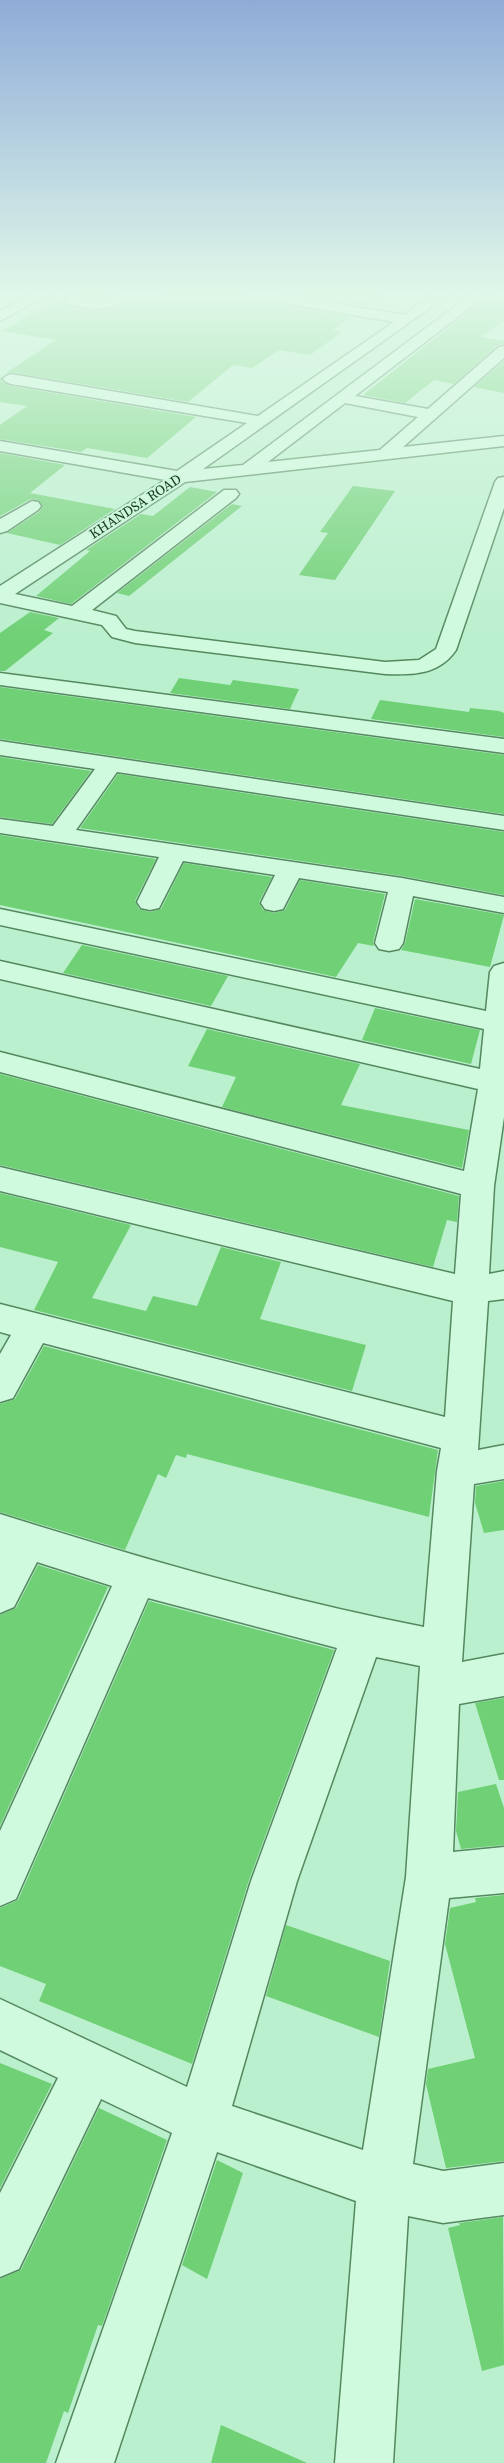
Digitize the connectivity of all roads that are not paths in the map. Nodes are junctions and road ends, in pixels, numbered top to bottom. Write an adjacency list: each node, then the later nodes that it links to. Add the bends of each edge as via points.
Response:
1 (183, 408): 7 (street)
2 (279, 408): 7 (street, KHANDSA ROAD)
3 (329, 408): 11 (street)
4 (397, 408): 6 (street)
5 (438, 408): 6 (street)
6 (431, 414): 10 (street)
7 (261, 421): 12 (street, KHANDSA ROAD)
8 (504, 441): 10 (street)
9 (0, 446): 12 (street)
10 (383, 456): 11 (street)
11 (246, 471): 12 (street)
12 (180, 477): 18 (street, KHANDSA ROAD)
13 (504, 482): 20 (street, via 447,650 439,661 424,666 385,668 135,637 119,633 109,620)
14 (230, 494): 20 (street)
15 (32, 506): 16 (street)
16 (0, 527)
17 (0, 572): 18 (street)
18 (24, 578): 19 (street, KHANDSA ROAD)
19 (0, 596): 20 (street)
20 (77, 612)
21 (0, 679): 22 (street)
22 (504, 746)
23 (0, 748): 24 (street)
24 (112, 763): 25 (street); 27 (street)
25 (504, 823)
26 (0, 826): 27 (street)
27 (60, 834): 28 (street)
28 (174, 853): 29 (street); 31 (street)
29 (290, 869): 30 (street); 32 (street)
30 (402, 886): 33 (street); 35 (street)
31 (150, 902)
32 (274, 903)
33 (504, 905)
34 (0, 917): 38 (street)
35 (389, 943)
36 (0, 970): 40 (street)
37 (504, 972): 38 (street)
38 (499, 1023): 40 (street)
39 (0, 1062): 42 (street)
40 (499, 1084): 42 (street)
41 (0, 1179): 43 (street)
42 (478, 1186): 43 (street)
43 (487, 1288): 47 (street)
44 (0, 1318): 45 (street)
45 (34, 1327): 46 (street); 47 (street)
46 (0, 1387)
47 (459, 1454): 48 (street); 53 (street)
48 (504, 1462)
49 (13, 1537): 50 (street); 51 (street)
50 (138, 1576): 52 (street); 57 (street)
51 (0, 1594)
52 (363, 1635): 53 (street); 60 (street, via 274,1881)
53 (440, 1669): 54 (street); 56 (street)
54 (504, 1675)
55 (504, 1870): 56 (street)
56 (429, 1877): 61 (street)
57 (0, 1883)
58 (0, 2024): 59 (street)
59 (90, 2068): 60 (street); 63 (street)
60 (202, 2121): 61 (street); 64 (street)
61 (384, 2184): 62 (street, via 443,2197); 65 (street)
62 (504, 2190)
63 (0, 2250)
64 (85, 2463)
65 (364, 2463)

